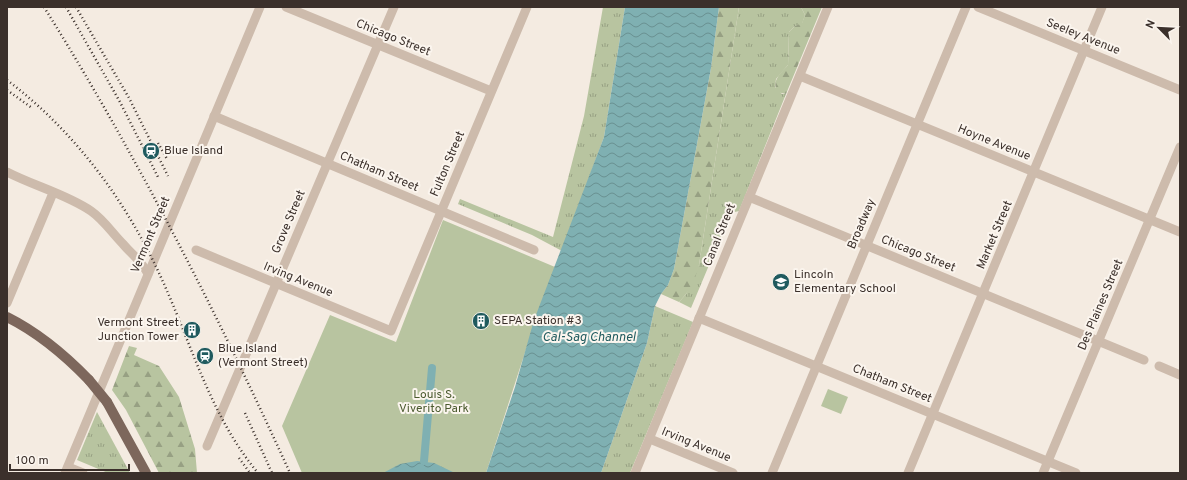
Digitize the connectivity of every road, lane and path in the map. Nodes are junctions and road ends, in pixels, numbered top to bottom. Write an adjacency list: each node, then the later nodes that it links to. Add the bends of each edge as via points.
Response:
1 (260, 7): 14 (street, Vermont Street)
2 (286, 7): 9 (street, Chicago Street)
3 (394, 7): 9 (street, Grove Street)
4 (527, 7): 13 (street, Fulton Street)
5 (828, 7): 11 (street, Canal Street)
6 (966, 7): 15 (street, Broadway)
7 (978, 7): 10 (street, Seeley Avenue)
8 (1102, 7): 10 (street, Market Street)
9 (378, 45): 13 (street, Chicago Street); 17 (street, Grove Street)
10 (1084, 50): 12 (street, Seeley Avenue); 19 (street, Market Street)
11 (800, 76): 15 (street, Hoyne Avenue); 21 (street, Canal Street)
12 (1180, 90)
13 (491, 91): 22 (street, Fulton Street)
14 (214, 116): 17 (street, Chatham Street); 28 (street, Vermont Street)
15 (918, 124): 19 (street, Hoyne Avenue); 25 (street, Broadway)
16 (1180, 147): 23 (street, Des Plaines Street)
17 (327, 163): 22 (street, Chatham Street); 29 (street, Grove Street)
18 (7, 172): 20 (street)
19 (1035, 172): 23 (street, Hoyne Avenue); 30 (street, Market Street)
20 (53, 193): 28 (street, via 77,203 103,221 142,262); 31 (street)
21 (749, 197): 25 (street, Chicago Street); 33 (street, Canal Street)
22 (441, 211): 27 (street, Chatham Street); 34 (street, Fulton Street)
23 (1150, 220): 24 (street, Hoyne Avenue); 35 (street, Des Plaines Street)
24 (1180, 232)
25 (866, 246): 30 (street, Chicago Street); 37 (street, Broadway)
26 (196, 250): 29 (street, Irving Avenue)
27 (534, 250)
28 (148, 274): 44 (street, Vermont Street)
29 (276, 284): 34 (street, Irving Avenue); 42 (street, Grove Street)
30 (983, 293): 35 (street, Chicago Street); 40 (street, Market Street)
31 (7, 303)
32 (7, 317): 46 (main road, bridge, via 42,337 89,380 107,402)
33 (699, 318): 37 (street, Chatham Street); 41 (street, Canal Street)
34 (391, 331)
35 (1099, 341): 36 (street, Chicago Street); 43 (street, Des Plaines Street)
36 (1144, 360)
37 (816, 366): 40 (street, Chatham Street); 49 (street, Broadway)
38 (1159, 366): 39 (street)
39 (1180, 375)
40 (933, 414): 43 (street, Chatham Street); 50 (street, Market Street)
41 (650, 439): 47 (street, Canal Street); 48 (street, Irving Avenue)
42 (207, 446)
43 (1048, 461): 51 (street, Des Plaines Street); 52 (street, Chatham Street)
44 (67, 470): 45 (street)
45 (83, 473)
46 (145, 473)
47 (635, 473)
48 (734, 473)
49 (772, 473)
50 (908, 473)
51 (1043, 473)
52 (1076, 473)

